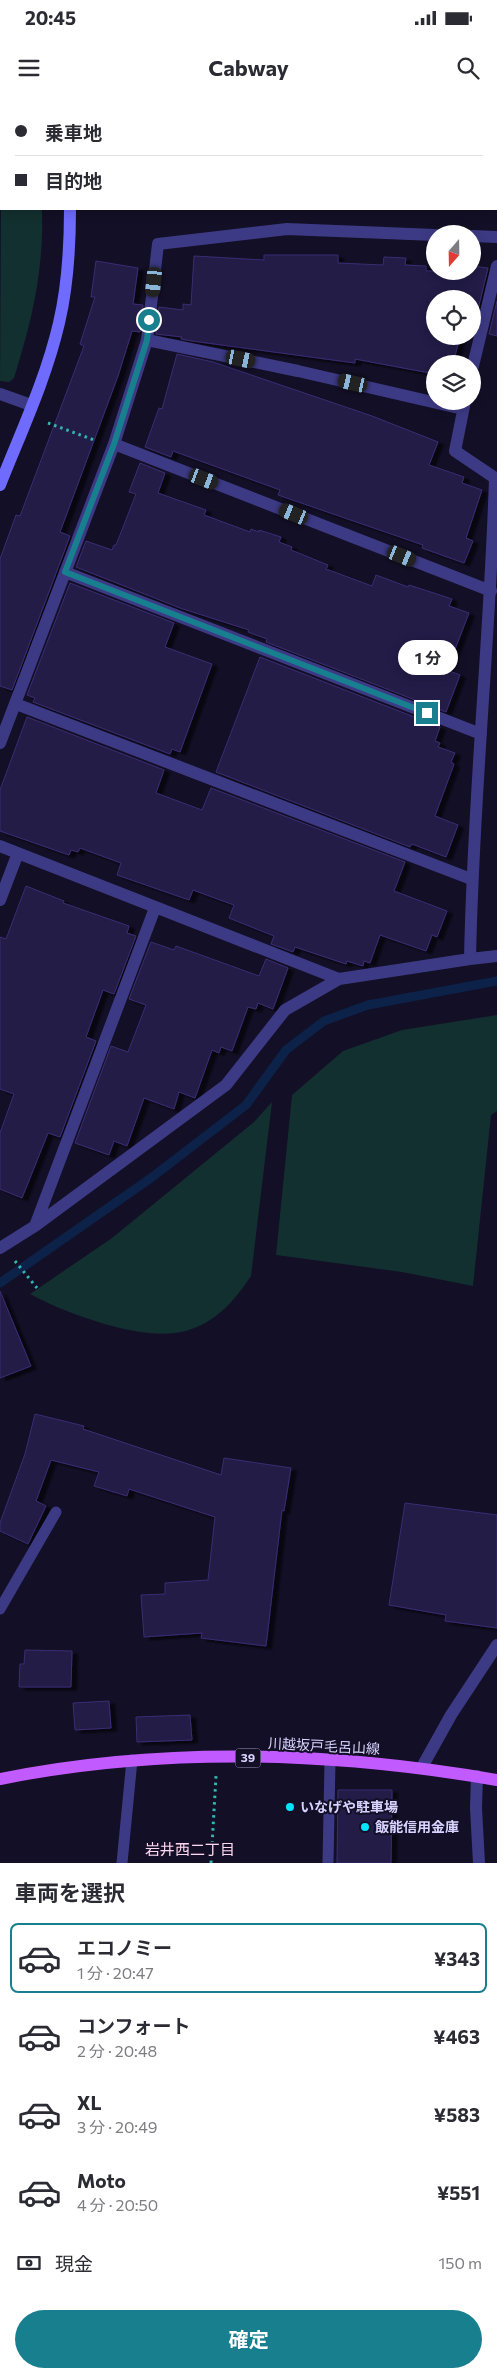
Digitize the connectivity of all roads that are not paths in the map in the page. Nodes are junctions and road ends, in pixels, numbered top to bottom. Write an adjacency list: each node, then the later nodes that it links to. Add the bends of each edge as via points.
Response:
1 (70, 210): 10 (street, via 70,253 59,323)
2 (426, 235): 6 (street, via 287,229 158,244)
3 (481, 236): 4 (street)
4 (497, 237)
5 (497, 266): 7 (street)
6 (147, 340): 9 (street); 12 (street)
7 (476, 355)
8 (0, 394): 10 (street)
9 (426, 397)
10 (29, 410): 13 (street)
11 (463, 410): 15 (street, via 455,451 495,478)
12 (113, 446): 14 (street); 15 (street)
13 (0, 485)
14 (65, 572): 16 (street); 17 (street)
15 (491, 591): 17 (street)
16 (16, 704): 18 (street); 21 (street)
17 (481, 734): 21 (street)
18 (0, 743)
19 (0, 846): 20 (street)
20 (18, 853): 22 (street); 23 (street)
21 (471, 879): 25 (street)
22 (0, 900)
23 (155, 908): 26 (street); 27 (street)
24 (497, 956): 25 (street)
25 (470, 959): 26 (street)
26 (339, 979): 27 (street, via 285,1010 226,1085)
27 (35, 1226): 28 (street)
28 (1, 1247)
29 (56, 1512): 30 (lane)
30 (0, 1609)
31 (497, 1645): 34 (street)
32 (132, 1760): 33 (main road, 川越坂戸毛呂山線 / 39, via 237,1757); 36 (main road, 川越坂戸毛呂山線 / 39, via 51,1768); 38 (lane)
33 (330, 1761): 34 (main road, 川越坂戸毛呂山線 / 39); 39 (lane)
34 (422, 1767): 35 (main road, 川越坂戸毛呂山線 / 39)
35 (477, 1776): 37 (main road, 川越坂戸毛呂山線 / 39); 40 (street)
36 (0, 1779)
37 (497, 1780)
38 (122, 1863)
39 (328, 1863)
40 (479, 1863)

